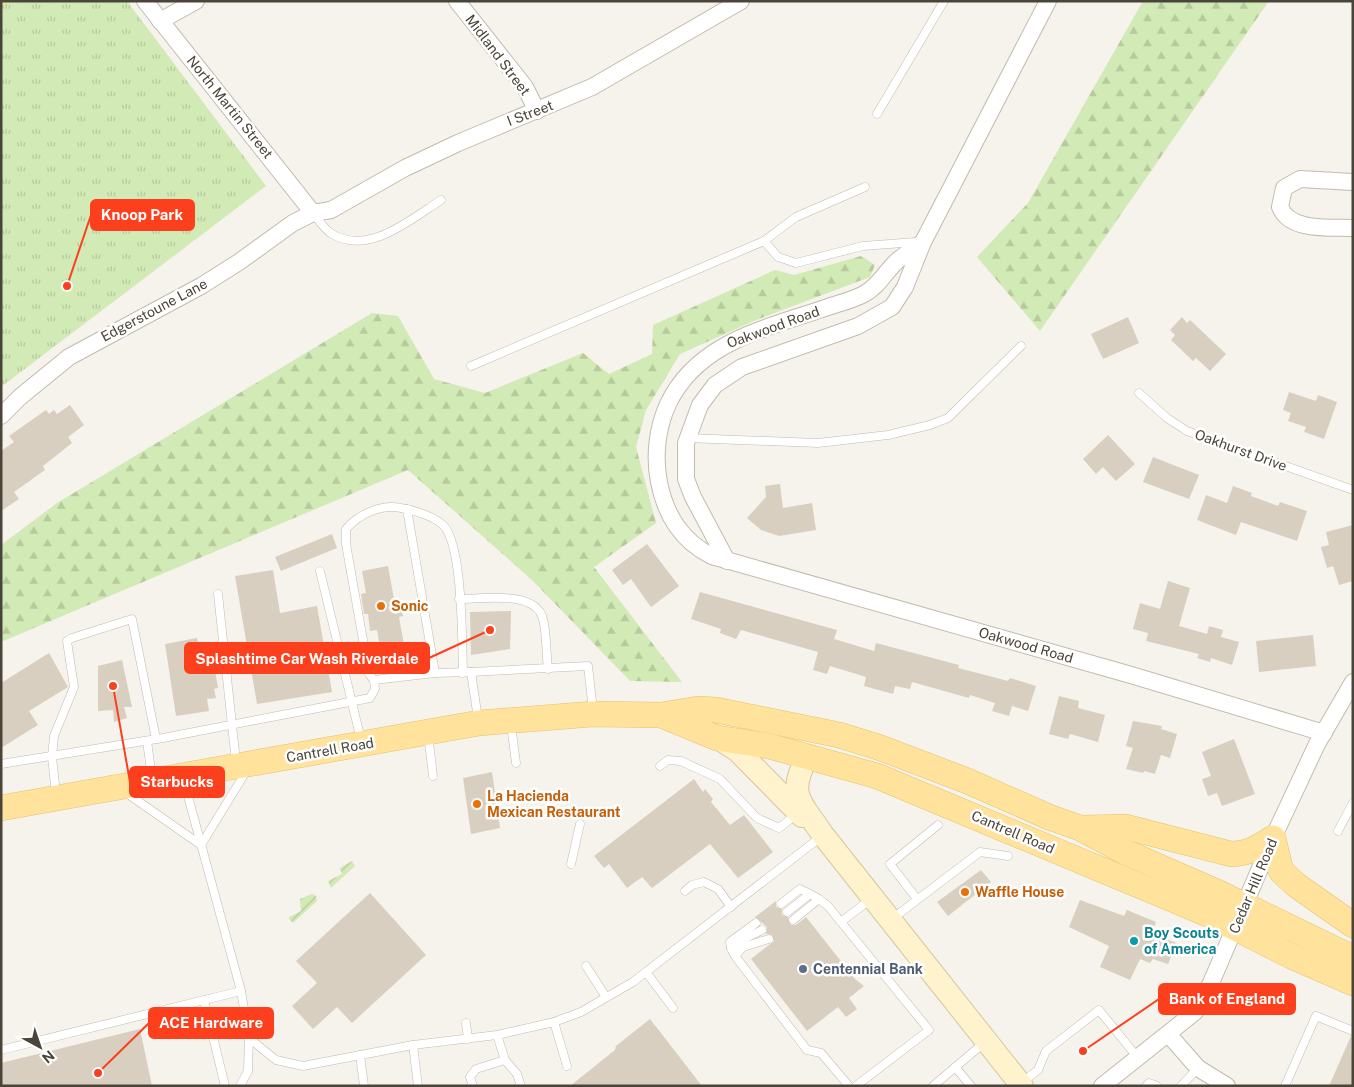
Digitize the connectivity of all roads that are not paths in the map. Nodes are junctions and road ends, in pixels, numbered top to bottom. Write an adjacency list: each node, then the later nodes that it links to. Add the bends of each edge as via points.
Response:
1 (145, 1): 7 (street, North Martin Street)
2 (196, 1): 7 (street)
3 (457, 1): 8 (street, Midland Street, via 526,88)
4 (741, 1): 8 (street, I Street, via 592,87)
5 (944, 1): 9 (lane)
6 (1048, 1): 16 (street, Oakwood Road)
7 (160, 21): 13 (street, North Martin Street)
8 (537, 111): 13 (street, I Street, via 512,119 405,168 331,210)
9 (877, 114)
10 (1353, 182): 14 (street, via 1300,179 1284,188 1280,207 1286,218 1299,224)
11 (865, 188): 15 (lane, via 796,217)
12 (441, 200): 13 (lane, via 383,236 364,240 346,240 332,234)
13 (313, 213): 20 (street, Edgerstoune Lane, via 201,286 69,357)
14 (1353, 228)
15 (764, 241): 16 (lane, via 778,257 796,263 863,246); 18 (lane)
16 (923, 242): 21 (street, Oakwood Road, via 905,287 892,307 875,319 742,367 724,378 706,395); 24 (street, Oakwood Road, via 862,295 720,346 685,377 674,393 660,430 656,461 661,492 676,527 689,542)
17 (1021, 346): 21 (lane, via 948,418 930,425 862,439 818,443)
18 (471, 366)
19 (1139, 393): 22 (lane, Oakhurst Drive, via 1167,418 1188,431)
20 (1, 416)
21 (687, 438): 24 (street, Oakwood Road, via 688,486)
22 (1353, 490)
23 (407, 509): 27 (lane, via 430,517 449,534 454,548); 29 (lane); 31 (lane, via 379,508 357,519 346,529 370,674)
24 (727, 561): 40 (street, Oakwood Road)
25 (320, 571): 33 (lane)
26 (218, 594): 38 (lane)
27 (459, 599): 28 (lane, via 525,600 536,606 543,619); 30 (lane)
28 (548, 669): 30 (lane); 34 (lane, via 588,666)
29 (435, 673): 30 (lane); 31 (lane)
30 (467, 673): 37 (lane)
31 (374, 680): 33 (lane, via 375,689 370,698)
32 (1353, 682): 40 (street, Cedar Hill Road)
33 (350, 702): 38 (lane); 44 (lane)
34 (593, 714): 35 (main road, Cantrell Road); 36 (main road, Cantrell Road)
35 (661, 716): 41 (main road, Cantrell Road); 61 (main road, Cantrell Road, via 698,709 716,710 839,735 923,764)
36 (511, 720): 37 (main road, Cantrell Road); 47 (lane)
37 (479, 723): 39 (main road, Cantrell Road)
38 (234, 724): 42 (lane); 49 (lane)
39 (428, 732): 44 (main road, Cantrell Road); 52 (lane)
40 (1324, 733): 64 (street, Cedar Hill Road)
41 (717, 738): 45 (main road, Cantrell Road); 58 (street, via 738,751)
42 (156, 739): 43 (lane); 46 (lane, via 132,619 67,641 74,687 54,736)
43 (147, 741): 46 (lane); 53 (lane)
44 (362, 744): 49 (main road, Cantrell Road)
45 (808, 756): 63 (street, via 796,778 797,795); 76 (main road, Cantrell Road, via 918,792 1210,915)
46 (52, 757): 48 (lane); 55 (lane)
47 (516, 763)
48 (1, 764)
49 (243, 765): 51 (main road, Cantrell Road); 65 (lane)
50 (660, 766): 58 (lane, via 668,760 681,761 720,779 757,818 779,828)
51 (183, 776): 53 (main road, Cantrell Road); 65 (lane)
52 (433, 776)
53 (153, 783): 54 (main road, Cantrell Road)
54 (119, 788): 55 (main road, Cantrell Road); 65 (lane)
55 (56, 799): 57 (main road, Cantrell Road)
56 (1353, 803): 62 (lane)
57 (1, 808)
58 (798, 813): 63 (street)
59 (580, 824): 67 (lane)
60 (938, 826): 72 (lane, via 890,864)
61 (1080, 828): 64 (main road, via 1126,827 1231,854 1254,850); 76 (main road, Cantrell Road)
62 (1338, 831)
63 (823, 835): 70 (street); 74 (lane)
64 (1273, 838): 76 (street, Cedar Hill Road); 81 (main road, via 1281,871)
65 (201, 846): 89 (lane)
66 (1008, 856): 72 (lane, via 980,852)
67 (571, 864)
68 (685, 891): 74 (lane, via 704,882 718,888)
69 (810, 894): 71 (lane); 73 (lane, via 800,889); 75 (lane)
70 (873, 898): 78 (street); 79 (lane)
71 (818, 899): 77 (lane); 79 (lane)
72 (917, 900): 78 (lane)
73 (781, 904)
74 (731, 907): 87 (lane)
75 (787, 912)
76 (1240, 917): 85 (main road, Cantrell Road); 88 (main road, Cantrell Road, via 1291,956); 97 (street, Cedar Hill Road, via 1195,1012)
77 (793, 920)
78 (890, 920): 100 (street)
79 (841, 922): 117 (lane, via 929,1030)
80 (756, 923): 84 (lane, via 730,942)
81 (1353, 925)
82 (762, 930): 84 (lane, via 740,941)
83 (768, 939): 84 (lane)
84 (733, 952): 116 (lane, via 807,1050 821,1053)
85 (1353, 958)
86 (586, 966): 90 (lane)
87 (646, 972): 90 (lane); 92 (lane)
88 (1353, 983)
89 (241, 992): 91 (lane); 98 (lane)
90 (606, 997): 93 (lane, via 581,1012)
91 (204, 1000): 102 (lane); 110 (lane)
92 (673, 1008)
93 (554, 1022): 96 (lane); 106 (lane)
94 (466, 1023): 99 (lane)
95 (1353, 1031): 125 (lane, via 1316,1016)
96 (496, 1035): 99 (lane); 105 (lane)
97 (1169, 1035): 104 (street, Cedar Hill Road); 108 (street)
98 (249, 1038): 103 (lane, via 276,1060 303,1066); 111 (lane, via 248,1071)
99 (468, 1039): 101 (lane)
100 (986, 1041): 107 (lane); 109 (street)
101 (413, 1044): 103 (lane); 113 (lane)
102 (1, 1050)
103 (360, 1055): 112 (lane)
104 (1138, 1058): 109 (lane, via 1099,1010 1046,1051 1038,1070); 120 (street, Cedar Hill Road)
105 (505, 1060): 114 (lane, via 476,1069 470,1076); 115 (lane, via 517,1074)
106 (567, 1066)
107 (956, 1067): 118 (lane); 119 (lane)
108 (1198, 1068): 123 (lane); 124 (street)
109 (1021, 1085)
110 (225, 1086)
111 (240, 1086)
112 (364, 1086)
113 (418, 1086)
114 (473, 1086)
115 (521, 1086)
116 (849, 1086)
117 (856, 1086)
118 (933, 1086)
119 (971, 1086)
120 (1102, 1086)
121 (1146, 1086): 122 (lane, via 1149,1083)
122 (1157, 1086)
123 (1182, 1086)
124 (1227, 1086)
125 (1285, 1086)

